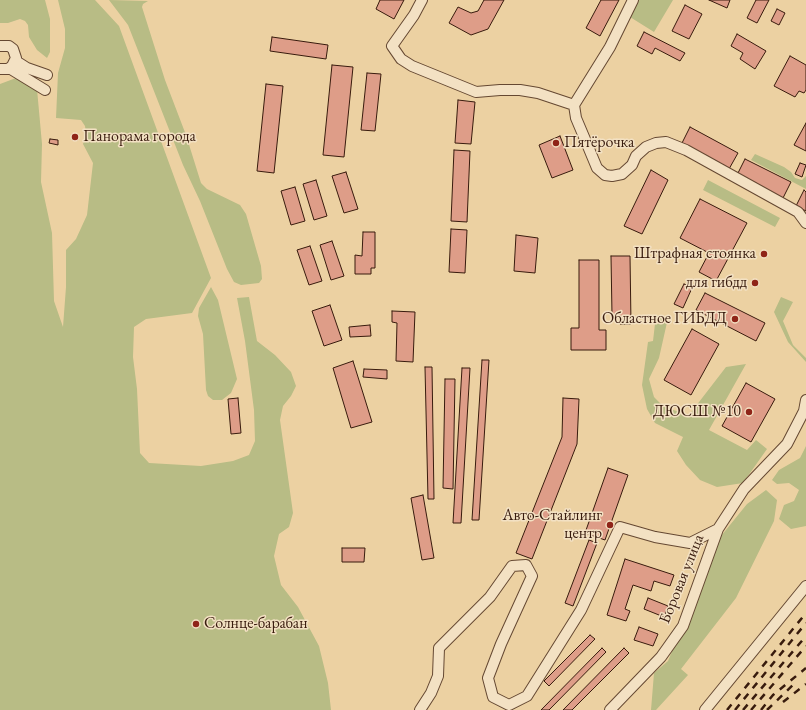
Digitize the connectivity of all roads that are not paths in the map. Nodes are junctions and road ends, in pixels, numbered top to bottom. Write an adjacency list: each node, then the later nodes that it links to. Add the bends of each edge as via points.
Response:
1 (422, 0): 7 (street, via 392,46 401,58 412,66 476,92 520,90)
2 (633, 0): 7 (street, via 610,47)
3 (0, 46): 4 (street, via 9,46 15,53)
4 (8, 66): 5 (street, via 27,68); 6 (street)
5 (47, 75)
6 (45, 90)
7 (574, 105): 8 (street, via 576,118 597,168 605,175 622,174 646,147 666,142 686,150 798,212)
8 (806, 223)
9 (806, 400): 10 (street, Боровая улица, via 804,411 787,444 744,489)
10 (718, 529): 12 (street, via 690,543 620,527 581,610 527,696 510,705 493,697 488,678 532,576 526,565 512,566 490,597 439,648 438,676); 15 (street, Боровая улица, via 683,626 661,657)
11 (806, 586): 16 (street)
12 (431, 693): 13 (street); 14 (street)
13 (420, 710)
14 (430, 710)
15 (610, 710)
16 (705, 710)

